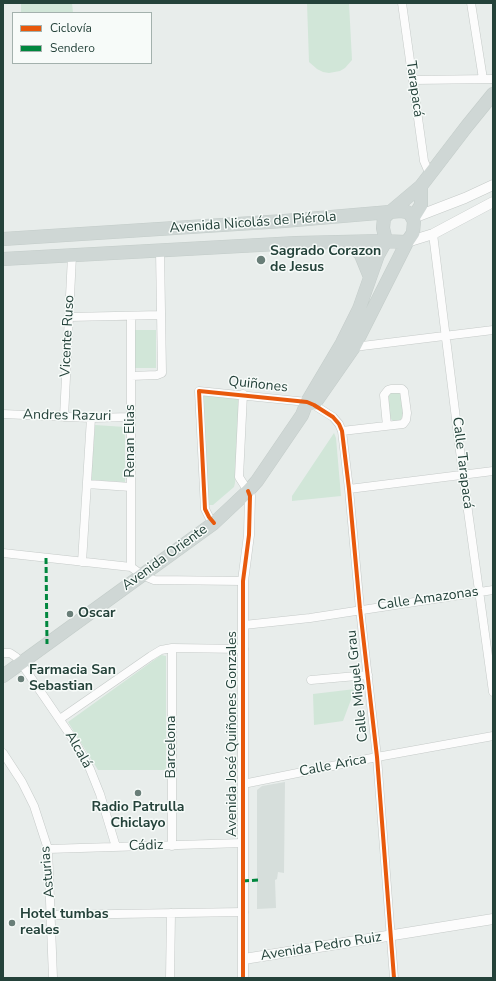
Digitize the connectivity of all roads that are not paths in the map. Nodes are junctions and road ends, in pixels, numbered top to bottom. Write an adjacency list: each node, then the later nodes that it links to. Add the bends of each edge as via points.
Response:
1 (402, 3): 4 (street, Tarapacá)
2 (471, 3): 3 (street)
3 (483, 79): 4 (street); 5 (street)
4 (413, 80): 7 (street, Tarapacá, via 424,161 426,168)
5 (493, 80)
6 (493, 94): 7 (main road)
7 (432, 173): 9 (main road)
8 (493, 185): 12 (street)
9 (421, 186): 11 (main road); 12 (main road, Avenida Oriente, via 421,205)
10 (493, 202): 13 (street, Avenida Nicolás de Piérola)
11 (389, 213): 12 (main road, Avenida Nicolás de Piérola, via 407,212); 14 (main road, Avenida Nicolás de Piérola); 15 (main road, via 384,218 383,225)
12 (413, 218): 17 (main road, Avenida Oriente, via 413,233)
13 (433, 234): 17 (street, Avenida Nicolás de Piérola); 26 (street, Calle Tarapacá)
14 (3, 239)
15 (386, 241): 16 (main road, Avenida Nicolás de Piérola); 17 (main road, Avenida Nicolás de Piérola); 21 (main road, Avenida Oriente)
16 (346, 242): 18 (main road, Avenida Nicolás de Piérola); 21 (main road, via 361,255)
17 (407, 242): 27 (main road, Avenida Oriente)
18 (160, 251): 19 (main road, Avenida Nicolás de Piérola); 22 (street)
19 (72, 256): 20 (main road, Avenida Nicolás de Piérola); 24 (street, Vicente Ruso)
20 (3, 259)
21 (370, 277): 30 (main road, Avenida Oriente, via 359,309)
22 (161, 315): 23 (street); 28 (street, via 162,373)
23 (131, 316): 24 (street); 28 (street, Renan Elias)
24 (69, 317): 32 (street, Vicente Ruso)
25 (493, 330): 26 (street)
26 (445, 336): 27 (street); 38 (street, Calle Tarapacá)
27 (354, 347): 30 (main road, Avenida Oriente)
28 (131, 376): 33 (street, Renan Elias)
29 (243, 394): 30 (street, Quiñones); 42 (street, via 239,477); 43 (street, Quiñones, via 199,391 205,509)
30 (311, 403): 36 (street, via 334,418); 42 (main road, Avenida Oriente)
31 (3, 414): 32 (street, Andres Razuri)
32 (64, 417): 34 (street, Andres Razuri)
33 (131, 417): 34 (street, Andres Razuri); 40 (street, Renan Elias)
34 (91, 418): 39 (street)
35 (387, 426): 35 (street, via 401,425 406,420 402,389 388,390 384,394); 36 (street)
36 (342, 431): 41 (street, Calle Miguel Grau)
37 (493, 471): 38 (street)
38 (463, 475): 41 (street); 50 (street, Calle Tarapacá)
39 (87, 484): 40 (street); 45 (street)
40 (130, 487): 46 (street, Renan Elias)
41 (349, 489): 51 (street, Calle Miguel Grau)
42 (248, 492): 43 (main road, Avenida Oriente); 48 (street, Avenida José Quiñones Gonzales, via 249,535)
43 (214, 523): 47 (main road, Avenida Oriente)
44 (3, 553): 45 (street)
45 (82, 562): 46 (street)
46 (131, 567): 47 (street)
47 (142, 575): 48 (street, via 154,580); 56 (main road, Avenida Oriente)
48 (243, 581): 52 (street, Avenida José Quiñones Gonzales)
49 (493, 590): 50 (street, Calle Amazonas)
50 (478, 592): 51 (street, Calle Amazonas); 60 (street, Calle Tarapacá)
51 (360, 609): 52 (street, Calle Amazonas, via 310,618); 57 (street, Calle Miguel Grau)
52 (244, 625): 54 (street, Avenida José Quiñones Gonzales)
53 (172, 648): 54 (street); 61 (street, via 161,650 151,656); 67 (street, Barcelona)
54 (244, 649): 65 (street, Avenida José Quiñones Gonzales)
55 (3, 653): 56 (street, via 10,653)
56 (21, 663): 58 (main road, Avenida Oriente); 61 (street, Alcalá)
57 (368, 675): 59 (street); 63 (street, Calle Miguel Grau)
58 (3, 676)
59 (311, 680)
60 (493, 692)
61 (60, 719): 68 (street, Alcalá, via 90,769)
62 (493, 736): 63 (street, Calle Arica)
63 (377, 757): 65 (street, Calle Arica); 74 (street, Calle Miguel Grau)
64 (4, 758): 69 (street, Asturias, via 34,806)
65 (243, 784): 66 (street, Avenida José Quiñones Gonzales)
66 (243, 843): 67 (street, Cádiz); 70 (street, Avenida José Quiñones Gonzales)
67 (172, 846): 68 (street, Cádiz)
68 (116, 847): 69 (street, Cádiz)
69 (48, 849): 72 (street, Asturias)
70 (244, 912): 71 (street); 75 (street, Avenida José Quiñones Gonzales)
71 (171, 913): 72 (street); 77 (street)
72 (52, 915): 76 (street, Asturias)
73 (493, 919): 74 (street, Avenida Pedro Ruiz)
74 (390, 936): 75 (street, Avenida Pedro Ruiz); 79 (street, Calle Miguel Grau)
75 (244, 959): 78 (street, Avenida José Quiñones Gonzales)
76 (53, 978)
77 (170, 978)
78 (243, 978)
79 (394, 978)

